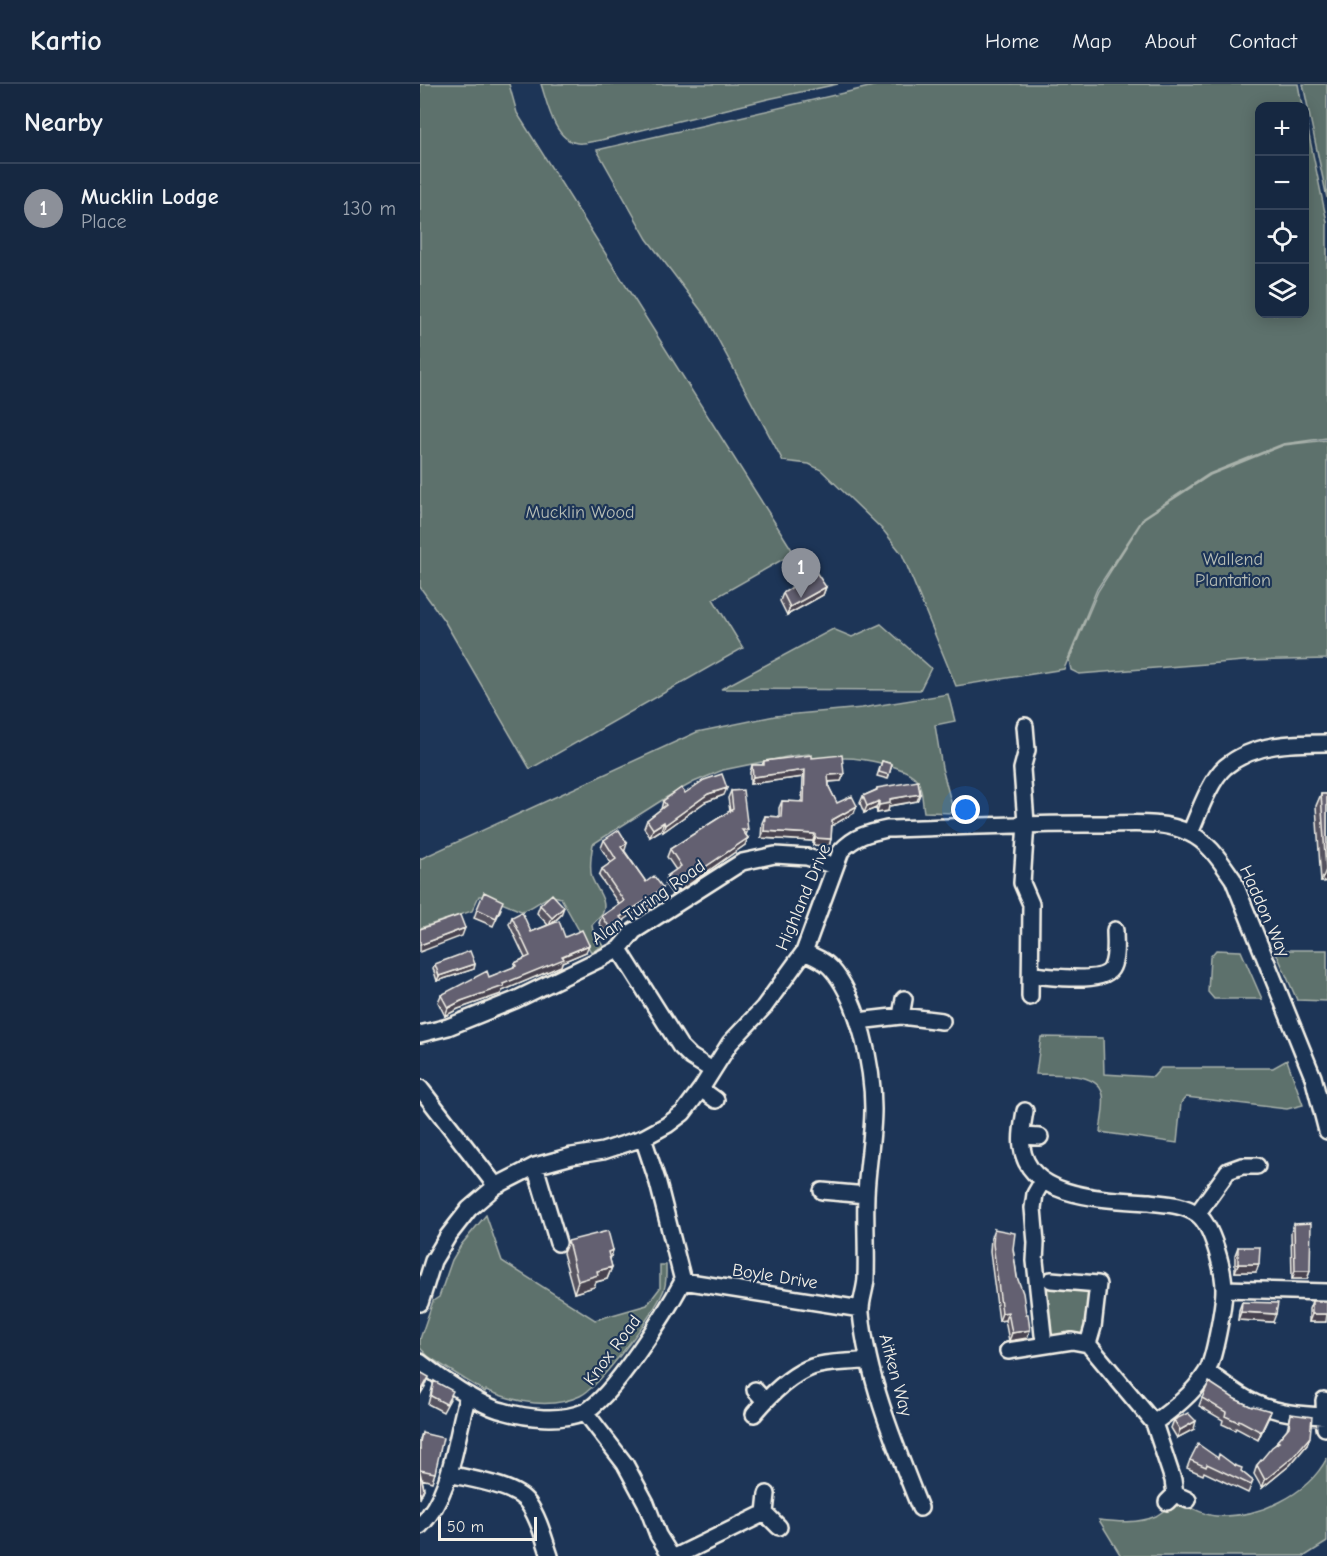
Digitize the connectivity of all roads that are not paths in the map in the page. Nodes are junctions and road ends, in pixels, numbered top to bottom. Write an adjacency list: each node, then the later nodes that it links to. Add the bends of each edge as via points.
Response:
1 (1022, 732): 3 (street, via 1027,750 1022,769)
2 (1327, 743): 5 (street, via 1267,747 1224,768)
3 (1026, 823): 4 (street, Haddon Way); 5 (street, Haddon Way, via 1147,824); 10 (street, via 1022,883 1031,904)
4 (963, 826): 6 (street, Highland Drive, via 865,833 841,851)
5 (1190, 833): 22 (street, Haddon Way, via 1213,850 1233,879 1313,1077)
6 (835, 866): 8 (street, Alan Turing Road, via 807,857 775,855 742,862 634,931); 9 (street, Highland Drive)
7 (1115, 930): 10 (street, via 1115,956 1108,974 1095,978)
8 (619, 949): 16 (street, Alan Turing Road, via 515,1000); 17 (street, via 680,1046)
9 (804, 952): 14 (street, Aitken Way, via 830,967 843,984); 17 (street, Highland Drive, via 764,1007 729,1043)
10 (1032, 975): 11 (street)
11 (1030, 997)
12 (904, 999): 13 (street)
13 (901, 1016): 14 (street); 15 (street)
14 (858, 1021): 31 (street, Aitken Way, via 872,1080)
15 (942, 1021)
16 (420, 1034)
17 (712, 1070): 19 (street, Highland Drive)
18 (420, 1088): 29 (street)
19 (701, 1089): 20 (street); 25 (street, Highland Drive, via 683,1113)
20 (716, 1100)
21 (1025, 1111): 23 (street)
22 (1327, 1131)
23 (1022, 1136): 24 (street); 28 (street, via 1029,1166)
24 (1040, 1137)
25 (643, 1138): 26 (street, Highland Drive); 35 (street)
26 (535, 1166): 29 (street, Highland Drive); 33 (street)
27 (1257, 1166): 32 (street, via 1224,1167)
28 (1042, 1182): 32 (street, via 1094,1198 1175,1204); 40 (street, via 1035,1194 1036,1243 1028,1261)
29 (496, 1186): 38 (street, Highland Drive, via 469,1209 448,1236 433,1261)
30 (822, 1191): 31 (street)
31 (866, 1195): 39 (street, Aitken Way, via 866,1280)
32 (1197, 1214): 36 (street, via 1211,1232)
33 (558, 1243)
34 (1051, 1280): 41 (street, via 1098,1284)
35 (683, 1281): 39 (street, Boyle Drive); 48 (street, Knox Road, via 634,1358 605,1395)
36 (1224, 1289): 37 (street); 45 (street)
37 (1327, 1292)
38 (420, 1302)
39 (861, 1309): 43 (street, Aitken Way)
40 (1043, 1335)
41 (1088, 1344): 42 (street, via 1072,1341); 50 (street)
42 (1008, 1351)
43 (868, 1360): 49 (street, via 813,1366 760,1395); 53 (street, Aitken Way)
44 (420, 1362): 46 (street, Knox Road)
45 (1207, 1372): 47 (street, via 1253,1403 1325,1422); 50 (street, via 1183,1401)
46 (468, 1395): 48 (street, Knox Road, via 501,1411 541,1417); 51 (street)
47 (1324, 1400)
48 (585, 1412): 59 (street, via 625,1464)
49 (754, 1414)
50 (1154, 1423): 54 (street)
51 (449, 1474): 56 (street, via 441,1497); 58 (street, via 486,1482 527,1501)
52 (767, 1494): 55 (street)
53 (919, 1496)
54 (1176, 1499)
55 (765, 1513): 57 (street); 60 (street)
56 (420, 1526)
57 (779, 1527)
58 (550, 1556)
59 (672, 1556)
60 (676, 1556)

